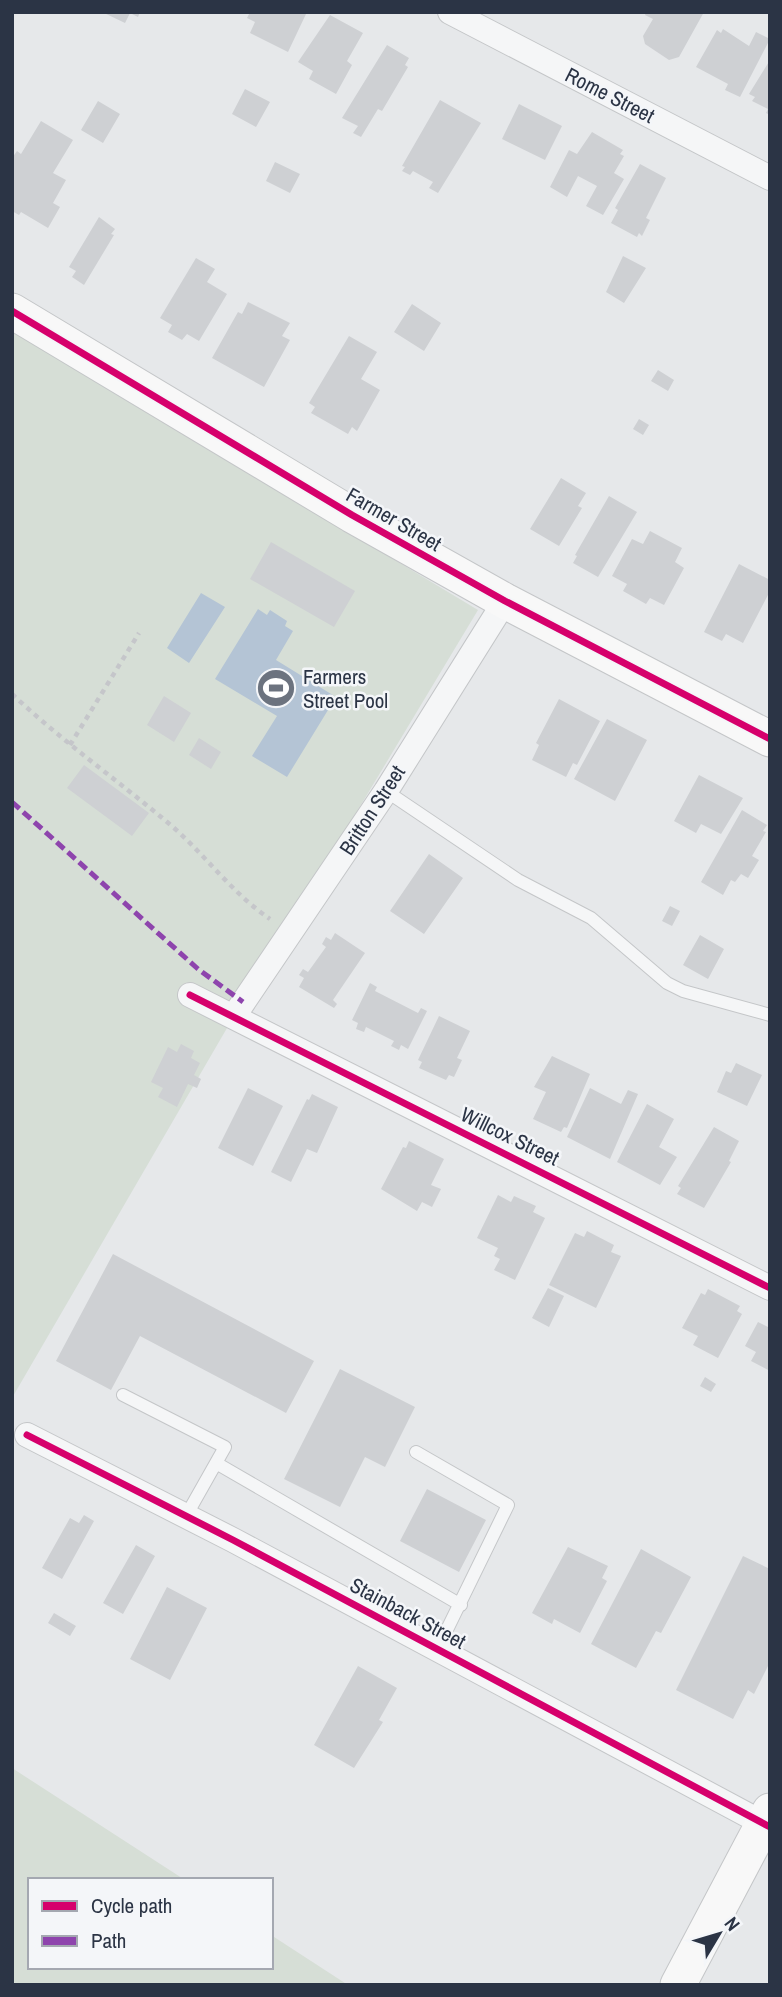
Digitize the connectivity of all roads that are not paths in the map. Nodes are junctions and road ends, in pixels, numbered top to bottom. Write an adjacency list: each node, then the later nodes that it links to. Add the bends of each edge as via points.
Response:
1 (450, 12): 2 (street, Rome Street)
2 (770, 178)
3 (12, 311): 4 (street, Farmer Street)
4 (505, 601): 5 (street, Farmer Street); 6 (street, Britton Street)
5 (770, 739)
6 (386, 791): 8 (lane, via 518,880 591,918 667,984); 9 (street, Britton Street)
7 (190, 995): 9 (street, Willcox Street)
8 (770, 1015)
9 (234, 1016): 10 (street, Willcox Street)
10 (770, 1289)
11 (123, 1395): 14 (lane, via 225,1447)
12 (27, 1435): 15 (street, Stainback Street)
13 (416, 1452): 16 (lane, via 508,1505)
14 (216, 1463): 15 (lane); 16 (lane)
15 (186, 1516): 17 (street, Stainback Street)
16 (461, 1605): 17 (lane)
17 (438, 1648): 18 (street, Stainback Street)
18 (768, 1821): 19 (street)
19 (678, 1985)

